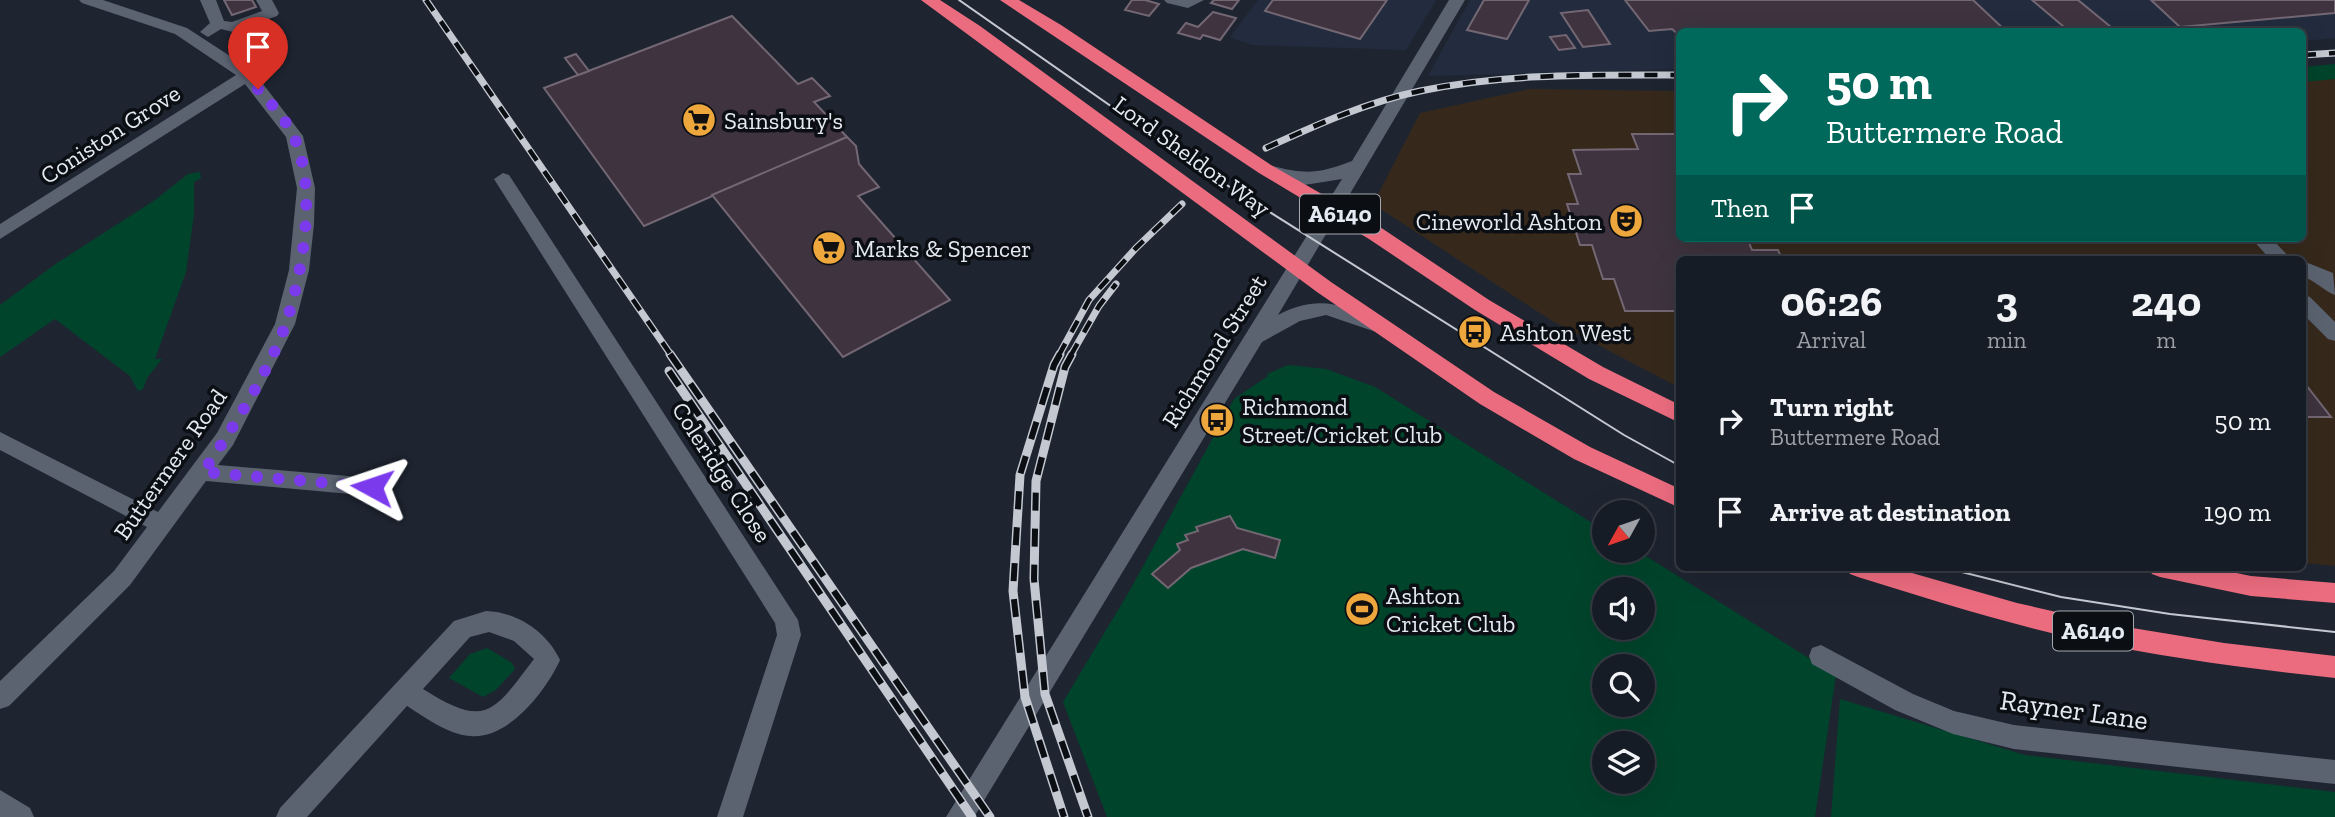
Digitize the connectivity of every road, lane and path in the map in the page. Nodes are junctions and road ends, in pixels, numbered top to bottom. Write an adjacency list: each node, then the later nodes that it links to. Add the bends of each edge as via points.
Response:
1 (87, 0): 10 (street, Buttermere Road)
2 (208, 0): 9 (street)
3 (264, 0): 9 (street, via 271,13 233,27)
4 (929, 0): 19 (highway, Lord Sheldon Way / A6140)
5 (1008, 0): 13 (highway, Lord Sheldon Way / A6140)
6 (1172, 0): 7 (street)
7 (1196, 0)
8 (1457, 0): 12 (street, Richmond Street)
9 (218, 24): 10 (street)
10 (197, 39): 11 (street, Buttermere Road)
11 (247, 75): 16 (street, Coniston Grove); 31 (street, Buttermere Road, via 294,136 306,188 305,224 285,324 259,379)
12 (1357, 166): 13 (street, via 1307,181); 15 (street, Richmond Street)
13 (1265, 169): 15 (highway, Lord Sheldon Way / A6140)
14 (503, 179): 46 (street, Coleridge Close, via 786,620 789,635)
15 (1332, 209): 19 (street, Richmond Street); 29 (highway, Lord Sheldon Way / A6140, via 1540,340)
16 (0, 233)
17 (2264, 242): 18 (street)
18 (2278, 256)
19 (1297, 267): 26 (highway, Lord Sheldon Way / A6140); 28 (street, Richmond Street)
20 (2307, 269): 21 (street); 22 (street)
21 (2335, 272)
22 (2335, 288)
23 (2335, 299): 24 (street)
24 (2306, 300)
25 (2306, 303): 27 (street)
26 (1381, 328): 28 (street, via 1327,308 1295,315); 33 (highway, Lord Sheldon Way / A6140, via 1582,453)
27 (2335, 334)
28 (1251, 339): 47 (street, Richmond Street)
29 (1676, 413)
30 (0, 440): 34 (street)
31 (203, 472): 32 (street); 34 (street, Buttermere Road)
32 (372, 487)
33 (1676, 497)
34 (162, 524): 41 (street, Buttermere Road, via 122,578)
35 (1871, 571): 39 (highway, A6140, via 2113,636)
36 (2179, 571): 37 (highway, via 2251,586)
37 (2335, 593)
38 (1821, 656): 42 (street, Rayner Lane, via 1905,702 1953,722 2014,737)
39 (2335, 667)
40 (407, 692): 40 (street, via 462,629 474,624 490,621 509,627 541,646 548,660 508,710 480,727 454,721); 45 (street)
41 (0, 698)
42 (2335, 772)
43 (0, 803): 44 (street)
44 (21, 817)
45 (289, 817)
46 (730, 817)
47 (959, 817)

